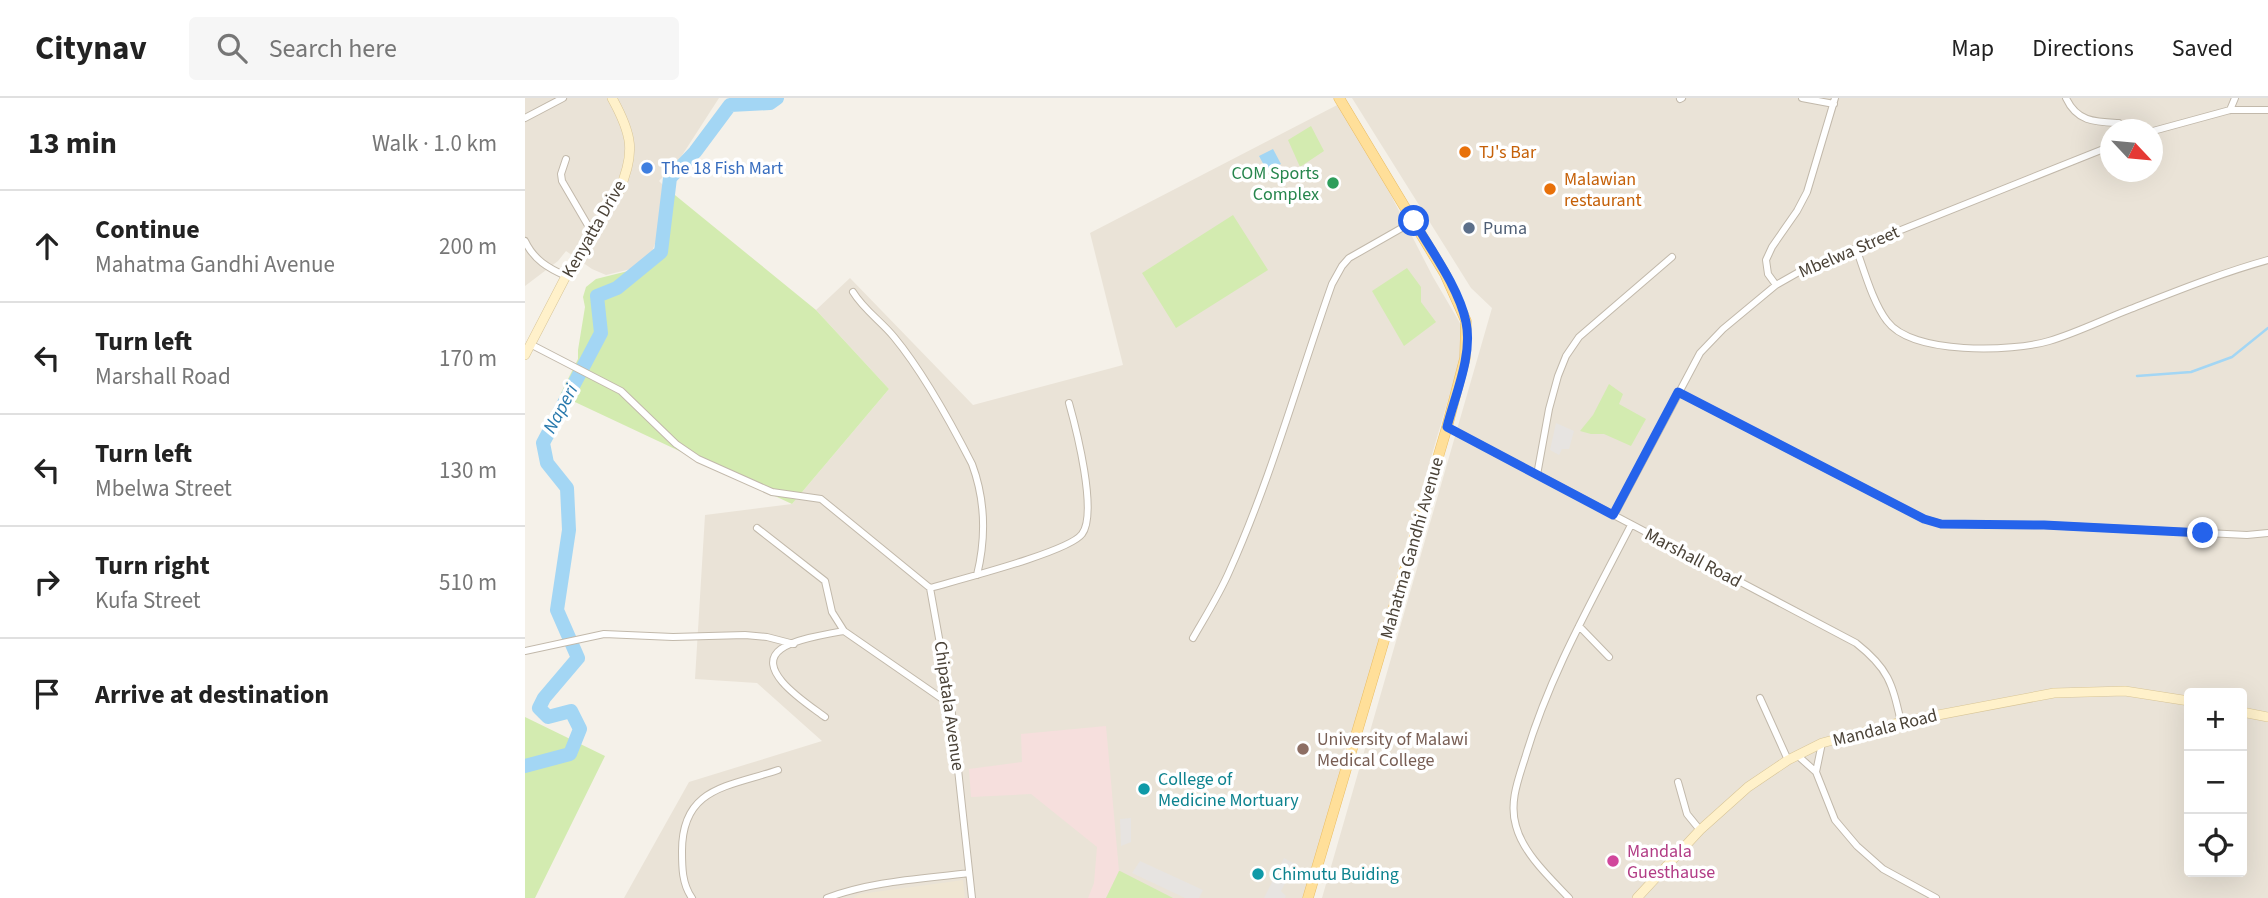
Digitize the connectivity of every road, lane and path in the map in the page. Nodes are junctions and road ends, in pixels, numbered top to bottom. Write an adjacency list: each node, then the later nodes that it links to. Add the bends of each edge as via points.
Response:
1 (563, 98): 10 (street)
2 (612, 98): 16 (street, Kenyatta Drive, via 628,132 630,159 619,191)
3 (1339, 98): 15 (main road, Mahatma Gandhi Avenue)
4 (1802, 98): 7 (street)
5 (2066, 98): 11 (street, via 2082,119)
6 (2235, 98): 8 (street)
7 (1835, 101): 22 (street, via 1807,192 1766,260)
8 (2230, 110): 9 (street); 12 (street)
9 (2268, 110)
10 (525, 118)
11 (2100, 122)
12 (2163, 128)
13 (2100, 150): 18 (street, Mbelwa Street)
14 (566, 159): 16 (street, via 562,181)
15 (1414, 221): 28 (main road, Mahatma Gandhi Avenue, via 1466,321 1465,358); 38 (street, via 1342,266 1255,508 1228,575)
16 (593, 234): 21 (street, Kenyatta Drive)
17 (525, 241): 21 (street, via 541,262)
18 (1856, 248): 20 (street, via 1887,322 1900,334 1946,348 2047,342); 22 (street, Mbelwa Street)
19 (1672, 257): 29 (street, via 1579,337 1566,356 1552,398)
20 (2268, 260)
21 (566, 276): 24 (street, Kenyatta Drive)
22 (1776, 285): 26 (street, Mbelwa Street, via 1710,342)
23 (853, 292): 34 (street, via 894,337 972,464 983,523)
24 (530, 344): 25 (street, Kenyatta Drive); 35 (street, via 621,391 698,459 772,492 821,499)
25 (525, 355)
26 (1678, 392): 30 (street, Mbelwa Street); 33 (street, via 1941,524)
27 (1069, 403): 34 (street, via 1085,484 1088,518 1082,534 1070,543)
28 (1447, 427): 29 (street, Marshall Road); 60 (main road, Mahatma Gandhi Avenue)
29 (1537, 475): 30 (street, Marshall Road)
30 (1613, 515): 31 (street, Marshall Road)
31 (1631, 525): 36 (street); 48 (street, Marshall Road, via 1856,643 1887,673)
32 (757, 528): 37 (street, via 825,581 832,612)
33 (2268, 533)
34 (978, 575): 35 (street)
35 (930, 588): 44 (street, Chipatala Avenue)
36 (1579, 626): 41 (street); 61 (street, via 1544,699 1513,809 1524,845)
37 (844, 631): 39 (street); 44 (street)
38 (1193, 638)
39 (794, 644): 40 (street, via 745,635 604,634); 46 (street, via 778,653 776,675)
40 (525, 651)
41 (1609, 657)
42 (1760, 698): 51 (street)
43 (2184, 701): 48 (street, Mandala Road, via 2125,691 2054,693)
44 (951, 705): 56 (street, Chipatala Avenue)
45 (2247, 713): 47 (street)
46 (825, 717)
47 (2268, 717)
48 (1901, 722): 49 (street, Mandala Road)
49 (1822, 743): 50 (street, Mandala Road); 53 (street)
50 (1797, 755): 51 (street, Mandala Road); 53 (street)
51 (1788, 760): 55 (street, Mandala Road, via 1748,787)
52 (778, 770): 57 (street, via 711,793 691,809 682,847 683,876)
53 (1815, 772): 63 (street, via 1835,820 1857,846 1883,869)
54 (1678, 782): 55 (street, via 1687,814)
55 (1700, 830): 62 (street, Mandala Road)
56 (969, 873): 58 (street, via 884,884); 59 (street, Chipatala Avenue)
57 (692, 898)
58 (827, 898)
59 (972, 898)
60 (1308, 898)
61 (1569, 898)
62 (1637, 898)
63 (1936, 898)

